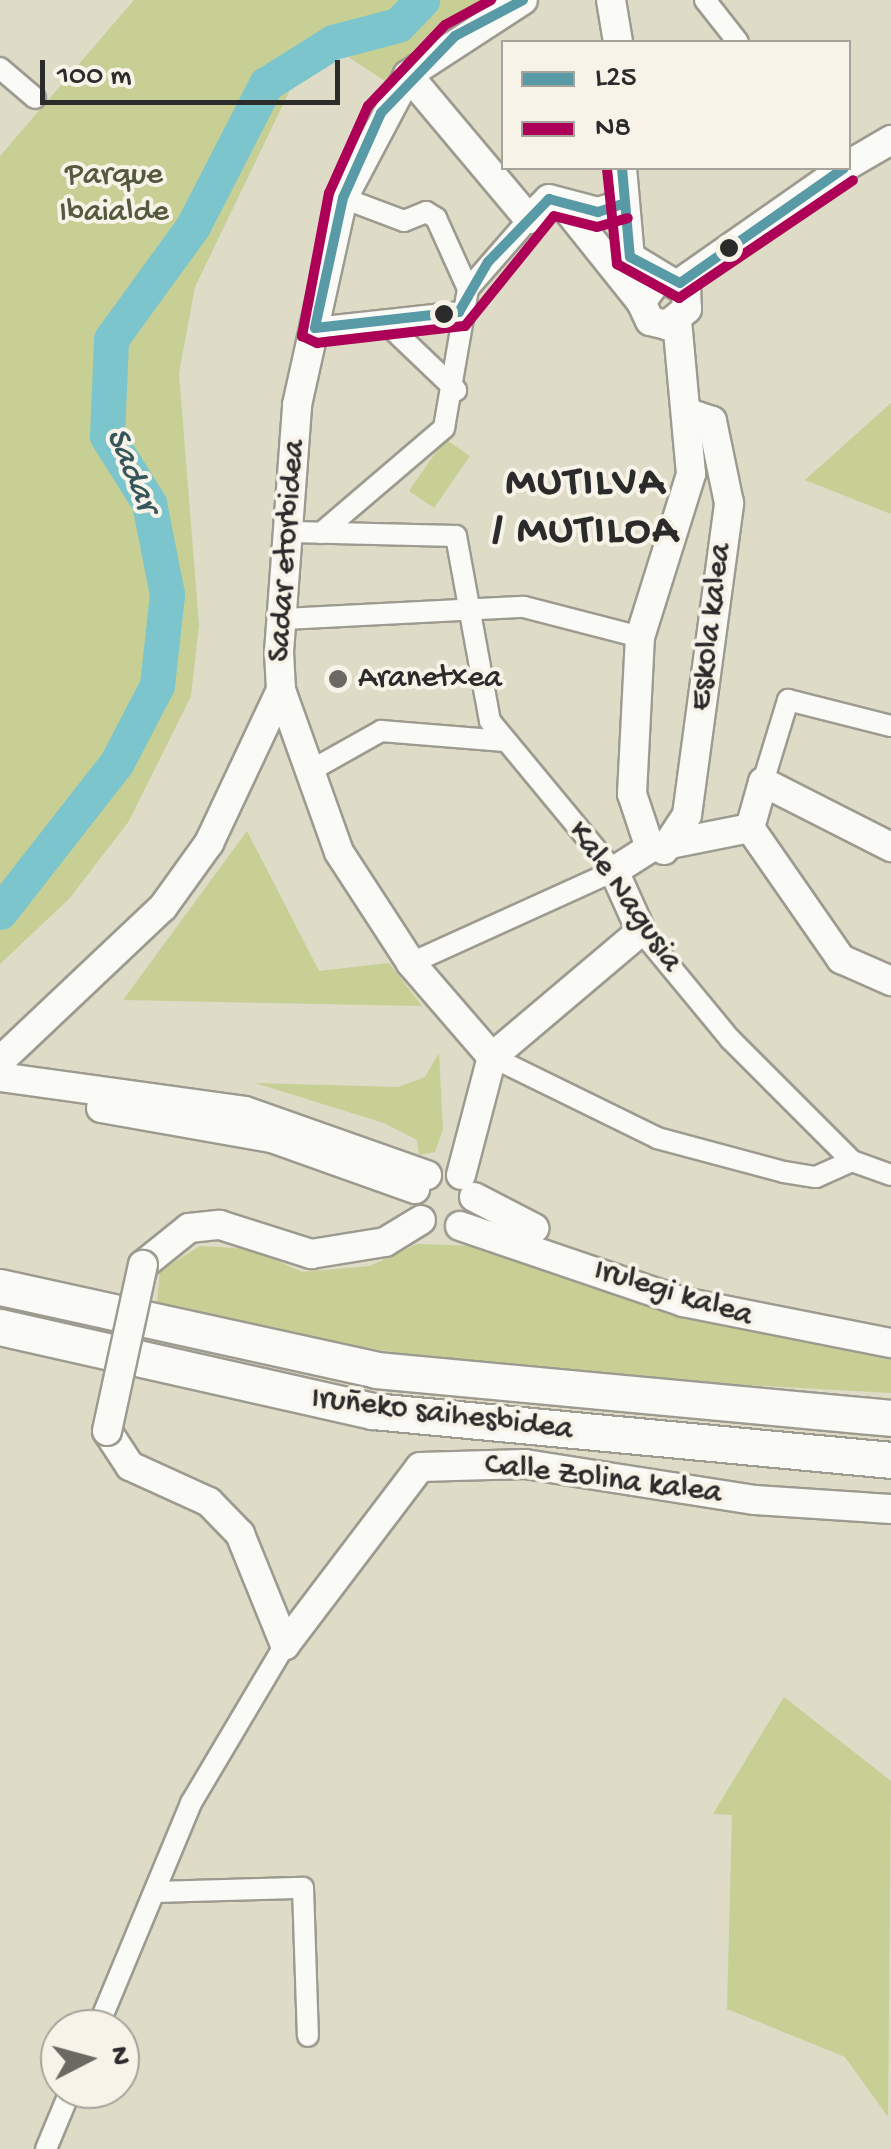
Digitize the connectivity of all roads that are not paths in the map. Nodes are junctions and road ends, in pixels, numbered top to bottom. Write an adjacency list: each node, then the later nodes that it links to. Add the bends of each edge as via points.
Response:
1 (524, 0): 7 (street, Sadar etorbidea)
2 (611, 0): 4 (street)
3 (705, 0): 5 (street)
4 (618, 40)
5 (736, 40)
6 (0, 68): 8 (street)
7 (408, 75): 13 (street, Sadar etorbidea); 16 (street)
8 (34, 98)
9 (891, 140): 10 (street)
10 (851, 162)
11 (622, 170): 14 (street)
12 (838, 170): 17 (street)
13 (342, 198): 18 (street, via 404,221 426,212 436,218); 23 (street, Sadar etorbidea)
14 (624, 204): 15 (street); 17 (street, via 630,257)
15 (566, 208): 16 (street, via 549,198); 19 (street)
16 (529, 219): 18 (street)
17 (670, 281): 19 (street); 21 (street, Eskola kalea, via 687,309)
18 (468, 289): 20 (street)
19 (641, 302): 21 (street, via 655,323)
20 (459, 312): 22 (street); 24 (street)
21 (677, 322): 25 (street, Eskola kalea)
22 (389, 326): 23 (street); 24 (street)
23 (316, 328): 26 (street, Sadar etorbidea, via 297,405)
24 (456, 390): 27 (street, via 434,441)
25 (689, 413): 30 (street, Eskola kalea, via 683,520); 36 (street, Eskola kalea, via 712,421 729,503)
26 (292, 532): 27 (street); 29 (street, Sadar etorbidea)
27 (321, 533): 28 (street, Kale Nagusia, via 456,536)
28 (468, 610): 29 (street); 30 (street, via 524,607); 33 (street, Kale Nagusia, via 490,721)
29 (284, 620): 31 (street, Sadar etorbidea)
30 (640, 637): 39 (street, Eskola kalea, via 632,794)
31 (280, 690): 34 (street, Sadar etorbidea); 45 (street, via 216,828 163,907)
32 (891, 726): 35 (street, via 788,700)
33 (505, 741): 34 (street, via 381,731); 40 (street, Kale Nagusia)
34 (308, 772): 42 (street, Sadar etorbidea, via 339,852)
35 (761, 788): 36 (street, via 733,822); 37 (street); 38 (street)
36 (687, 815): 39 (street, Eskola kalea)
37 (750, 828): 39 (street); 43 (street, via 842,959)
38 (891, 847)
39 (657, 849): 40 (street)
40 (614, 871): 41 (street, Kale Nagusia); 42 (street)
41 (641, 931): 44 (street); 48 (street, Kale Nagusia, via 730,1039)
42 (411, 962): 44 (street, Sadar etorbidea)
43 (891, 981)
44 (492, 1057): 48 (street, Sadar etorbidea, via 658,1138 816,1176); 51 (street)
45 (0, 1062)
46 (0, 1077): 50 (street, via 246,1111)
47 (0, 1096): 50 (street, via 272,1138)
48 (852, 1161): 49 (street)
49 (891, 1175)
50 (421, 1182): 51 (street); 52 (street)
51 (468, 1186): 53 (street); 55 (street, Irulegi kalea, via 675,1281)
52 (421, 1220): 53 (street, Irulegi kalea, via 440,1231); 65 (street, bridge, via 385,1242 311,1254 220,1224 189,1228 142,1266 107,1431 130,1466 208,1502 240,1534)
53 (460, 1226): 57 (street, Irulegi kalea, via 683,1302)
54 (0, 1287): 59 (highway, Iruñeko saihesbidea, via 376,1370)
55 (891, 1324)
56 (0, 1327): 61 (highway, Iruñeko saihesbidea, via 373,1411)
57 (891, 1343)
58 (891, 1410): 59 (highway)
59 (794, 1412): 60 (highway, Iruñeko saihesbidea)
60 (891, 1418)
61 (755, 1450): 62 (highway, Iruñeko saihesbidea); 63 (highway, via 799,1470)
62 (891, 1460)
63 (891, 1477)
64 (891, 1509): 65 (street, Calle Zolina kalea, via 756,1500 525,1464 420,1466)
65 (286, 1645): 66 (street, Calle Zolina kalea, via 191,1803)
66 (156, 1892): 67 (street, Calle Zolina kalea); 68 (street, via 303,1888)
67 (106, 2009)
68 (308, 2036)
69 (63, 2109): 70 (street)
70 (46, 2149)

